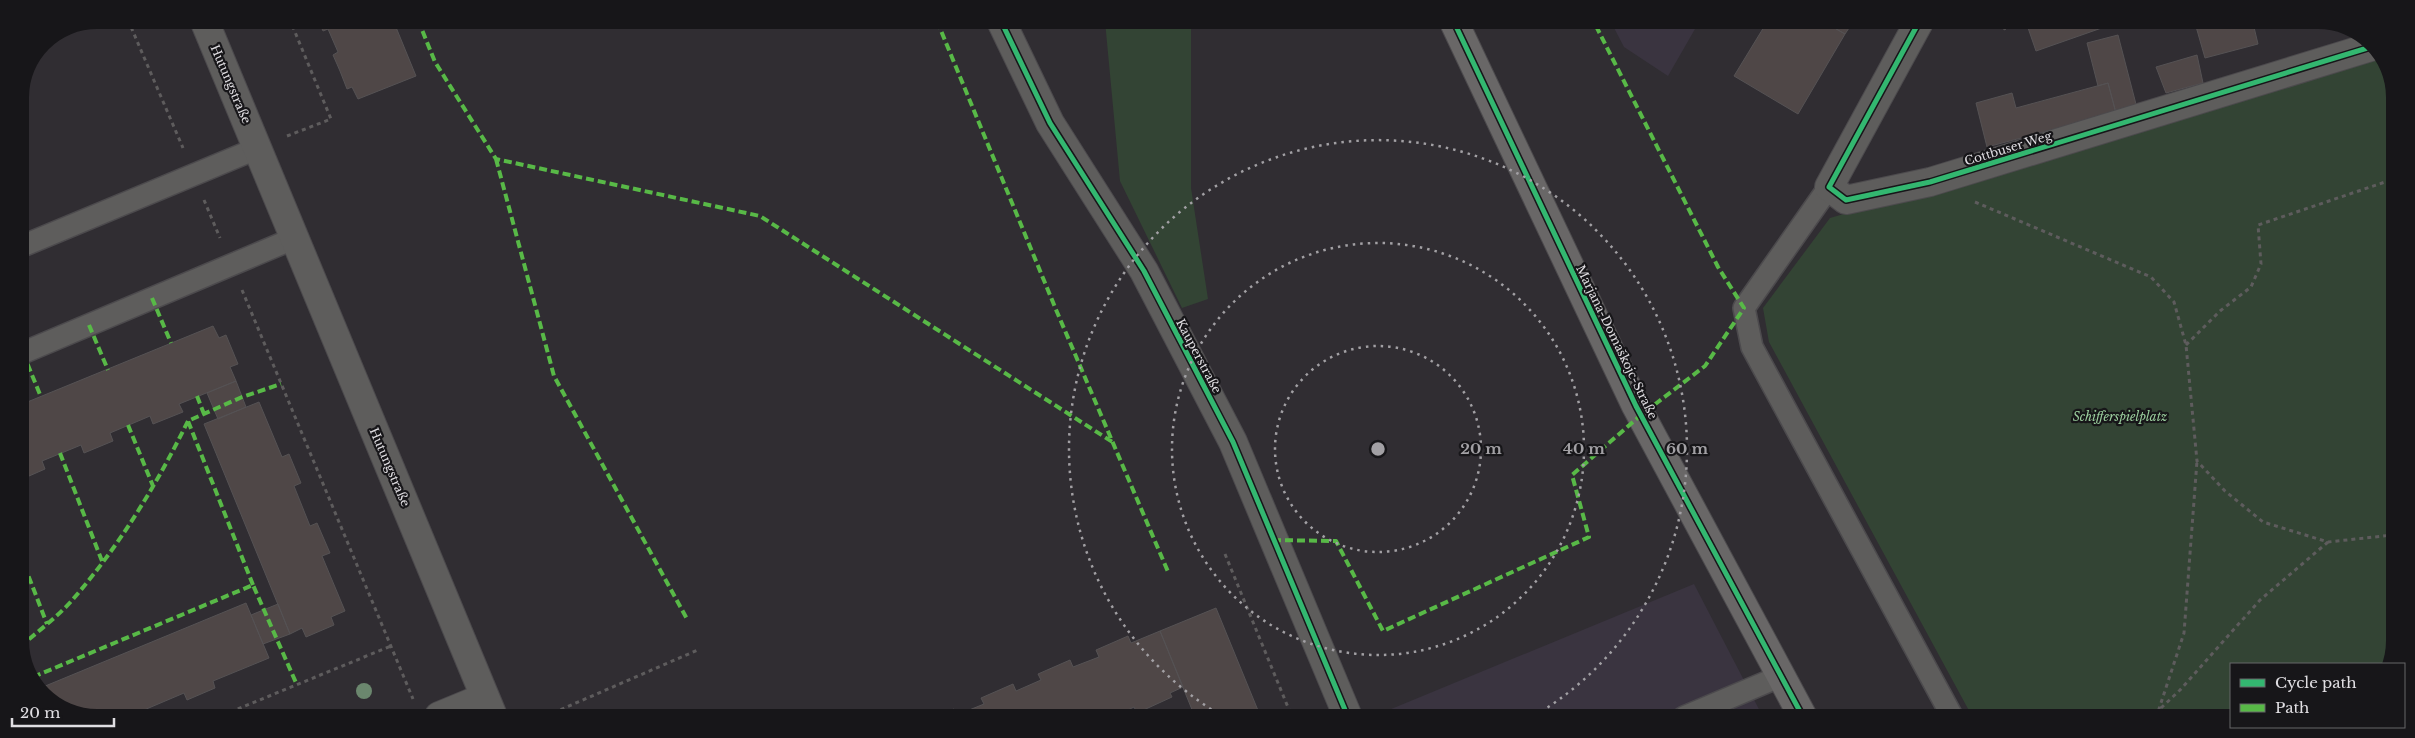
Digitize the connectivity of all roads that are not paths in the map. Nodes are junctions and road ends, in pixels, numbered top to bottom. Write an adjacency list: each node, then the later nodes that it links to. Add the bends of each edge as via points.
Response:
1 (208, 29): 6 (street, Hutungstraße)
2 (1005, 29): 14 (street, Kauperstraße, via 1050,122 1144,272 1233,442)
3 (1457, 29): 11 (street, Marjana-Domaškojc-Straße, via 1636,406)
4 (1915, 29): 7 (street)
5 (2366, 49): 7 (street, Cottbuser Weg, via 1930,182 1846,200)
6 (258, 148): 8 (street, Hutungstraße); 9 (lane)
7 (1829, 187): 17 (lane, via 1744,308 1752,347)
8 (295, 238): 10 (lane); 12 (street, Hutungstraße)
9 (29, 243)
10 (29, 350)
11 (1781, 676): 15 (lane); 16 (street, Marjana-Domaškojc-Straße)
12 (489, 706): 13 (street, Hutungstraße)
13 (452, 709)
14 (1345, 709)
15 (1703, 709)
16 (1799, 709)
17 (1948, 709)

